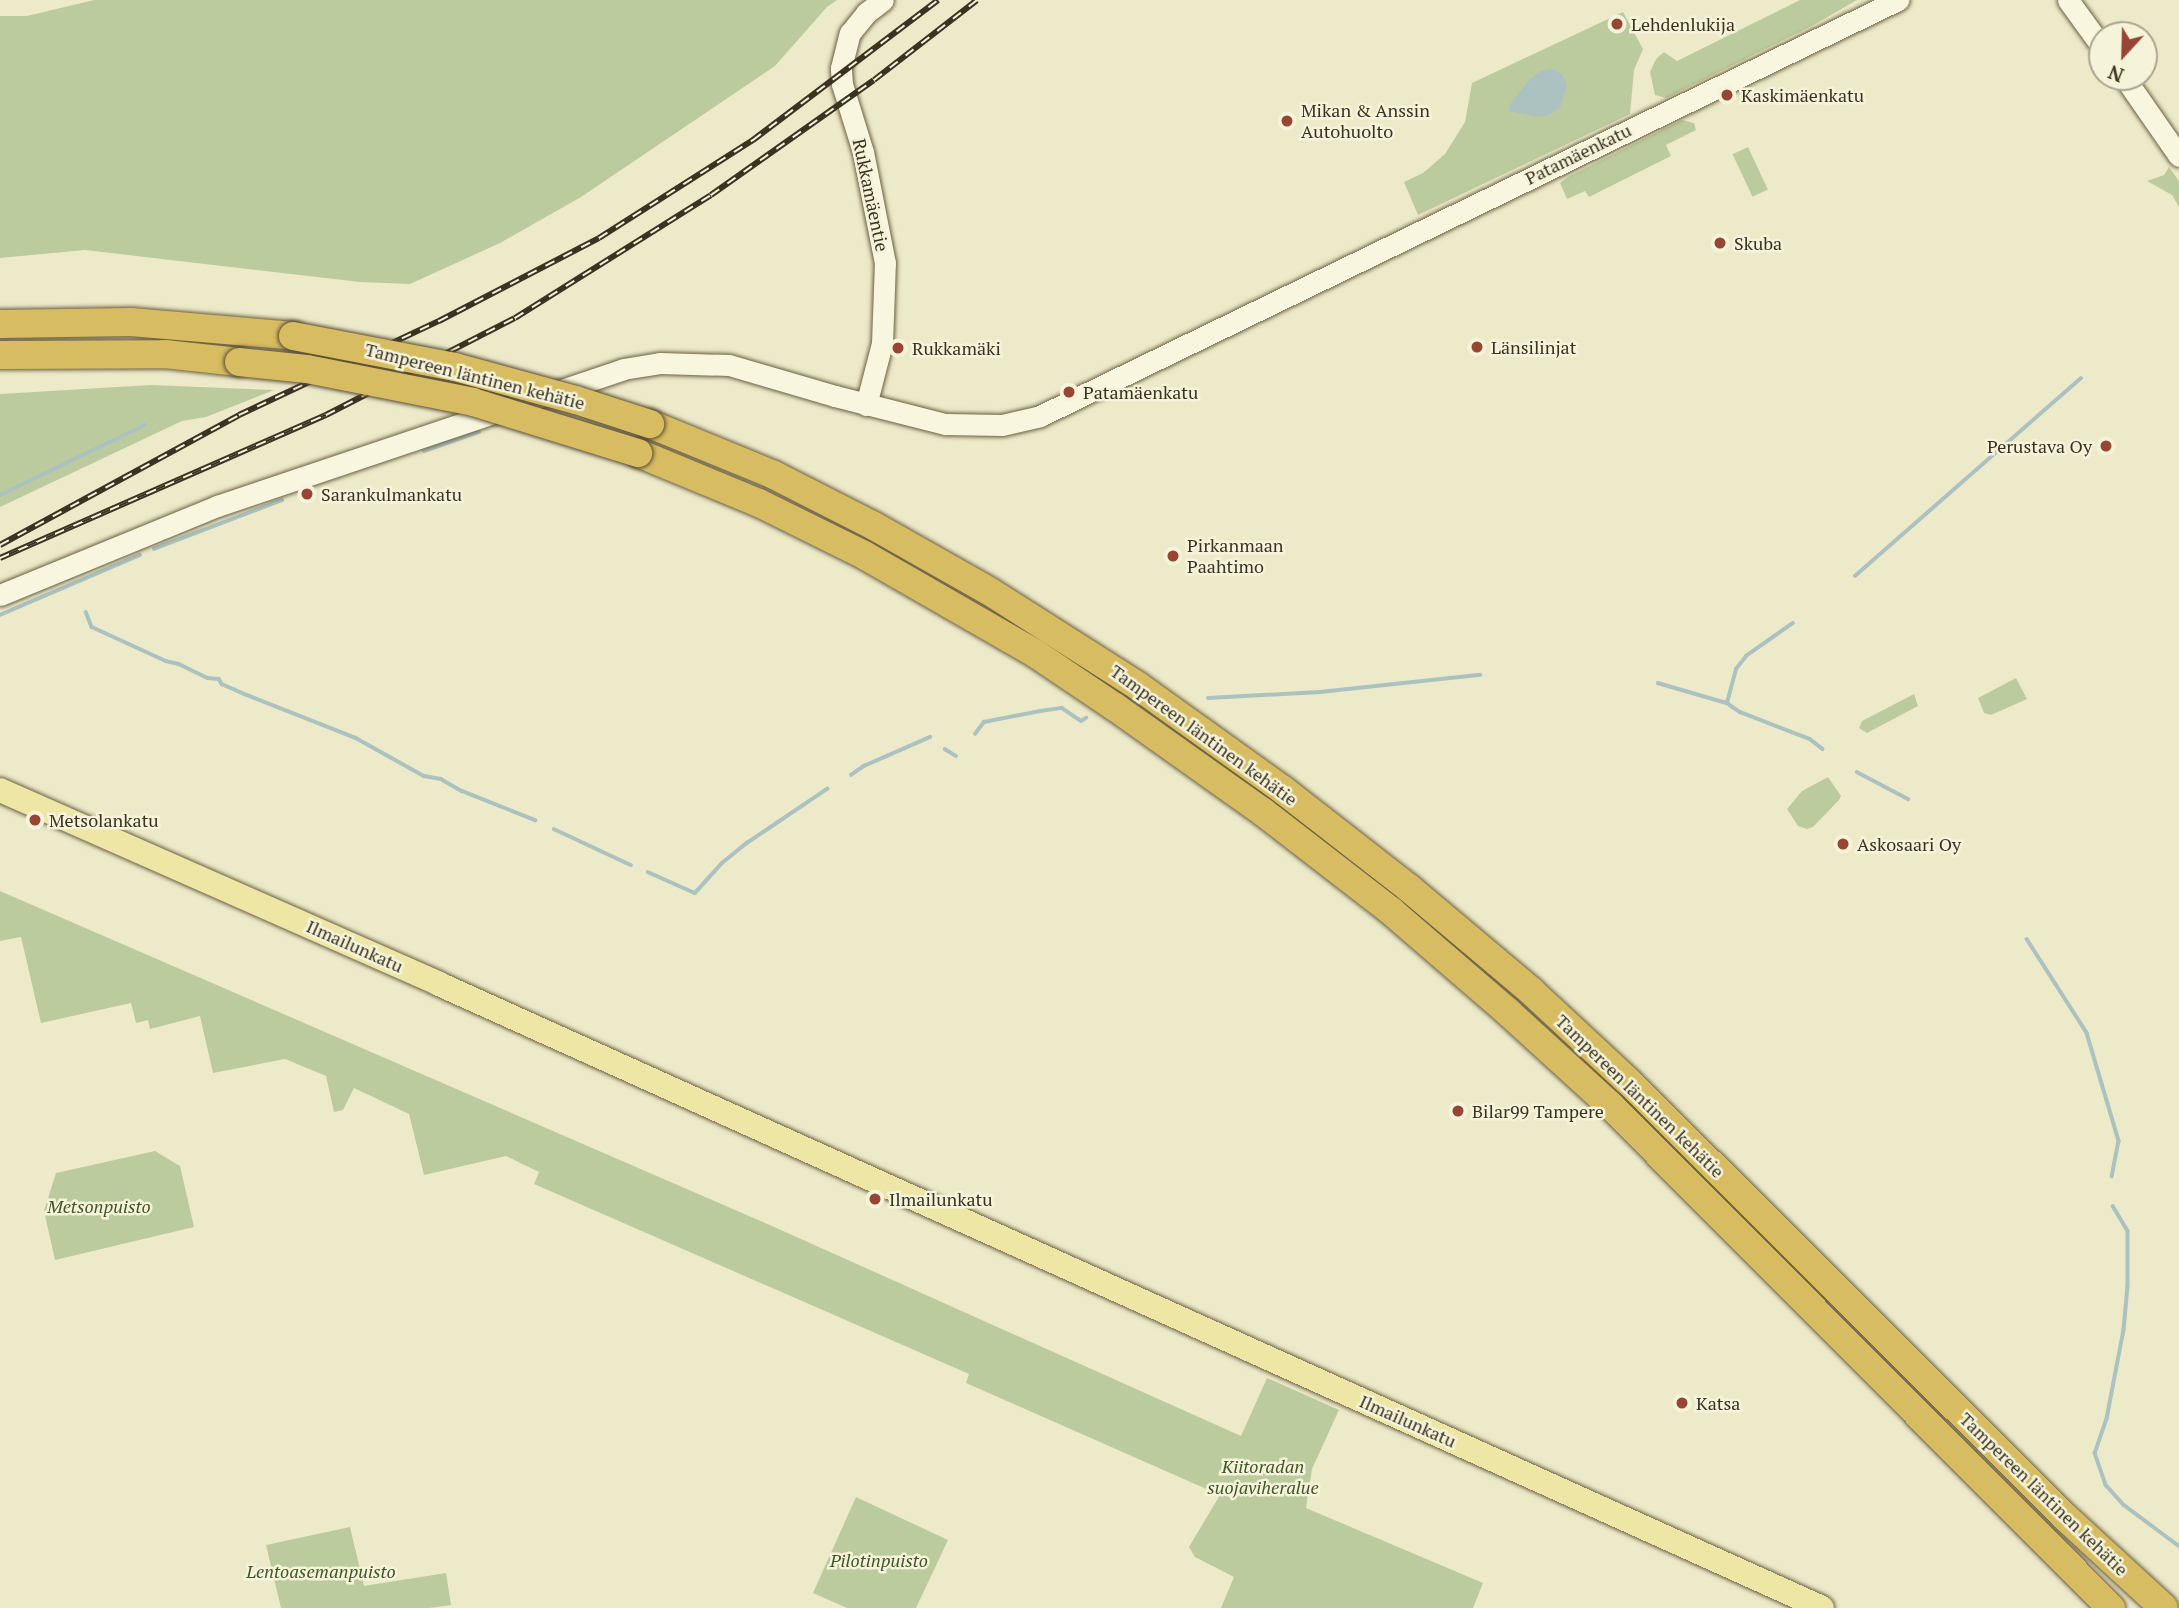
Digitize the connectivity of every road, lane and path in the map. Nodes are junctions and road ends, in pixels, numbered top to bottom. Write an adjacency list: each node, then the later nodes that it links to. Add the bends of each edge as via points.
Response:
1 (883, 0): 11 (main road, Rukkamäentie, via 850,33 841,68 885,264 882,343)
2 (1898, 0): 11 (main road, Patamäenkatu, via 1040,416 971,426)
3 (2068, 0): 4 (main road)
4 (2088, 28)
5 (2134, 91): 6 (main road)
6 (2179, 156)
7 (0, 313): 8 (highway)
8 (94, 322): 9 (highway, Tampereen läntinen kehätie); 16 (highway, Tampereen läntinen kehätie, bridge, via 178,324 293,336 455,367 576,400 650,424 772,474 989,591 1138,686 1283,790 1531,991 1638,1091)
9 (0, 324)
10 (0, 355): 19 (highway, Tampereen läntinen kehätie, bridge, via 165,354 307,369 473,402 638,453 759,503 864,555 1036,654 1263,812 1508,1012 1610,1105)
11 (866, 405): 12 (main road, via 730,365 660,363 623,369 217,506)
12 (0, 595)
13 (0, 782): 15 (main road, Ilmailunkatu)
14 (0, 790): 15 (main road, Ilmailunkatu)
15 (37, 804): 18 (main road, Ilmailunkatu)
16 (2065, 1517): 17 (highway); 20 (highway, Tampereen läntinen kehätie)
17 (2179, 1598)
18 (1822, 1608)
19 (2111, 1608)
20 (2164, 1608)

